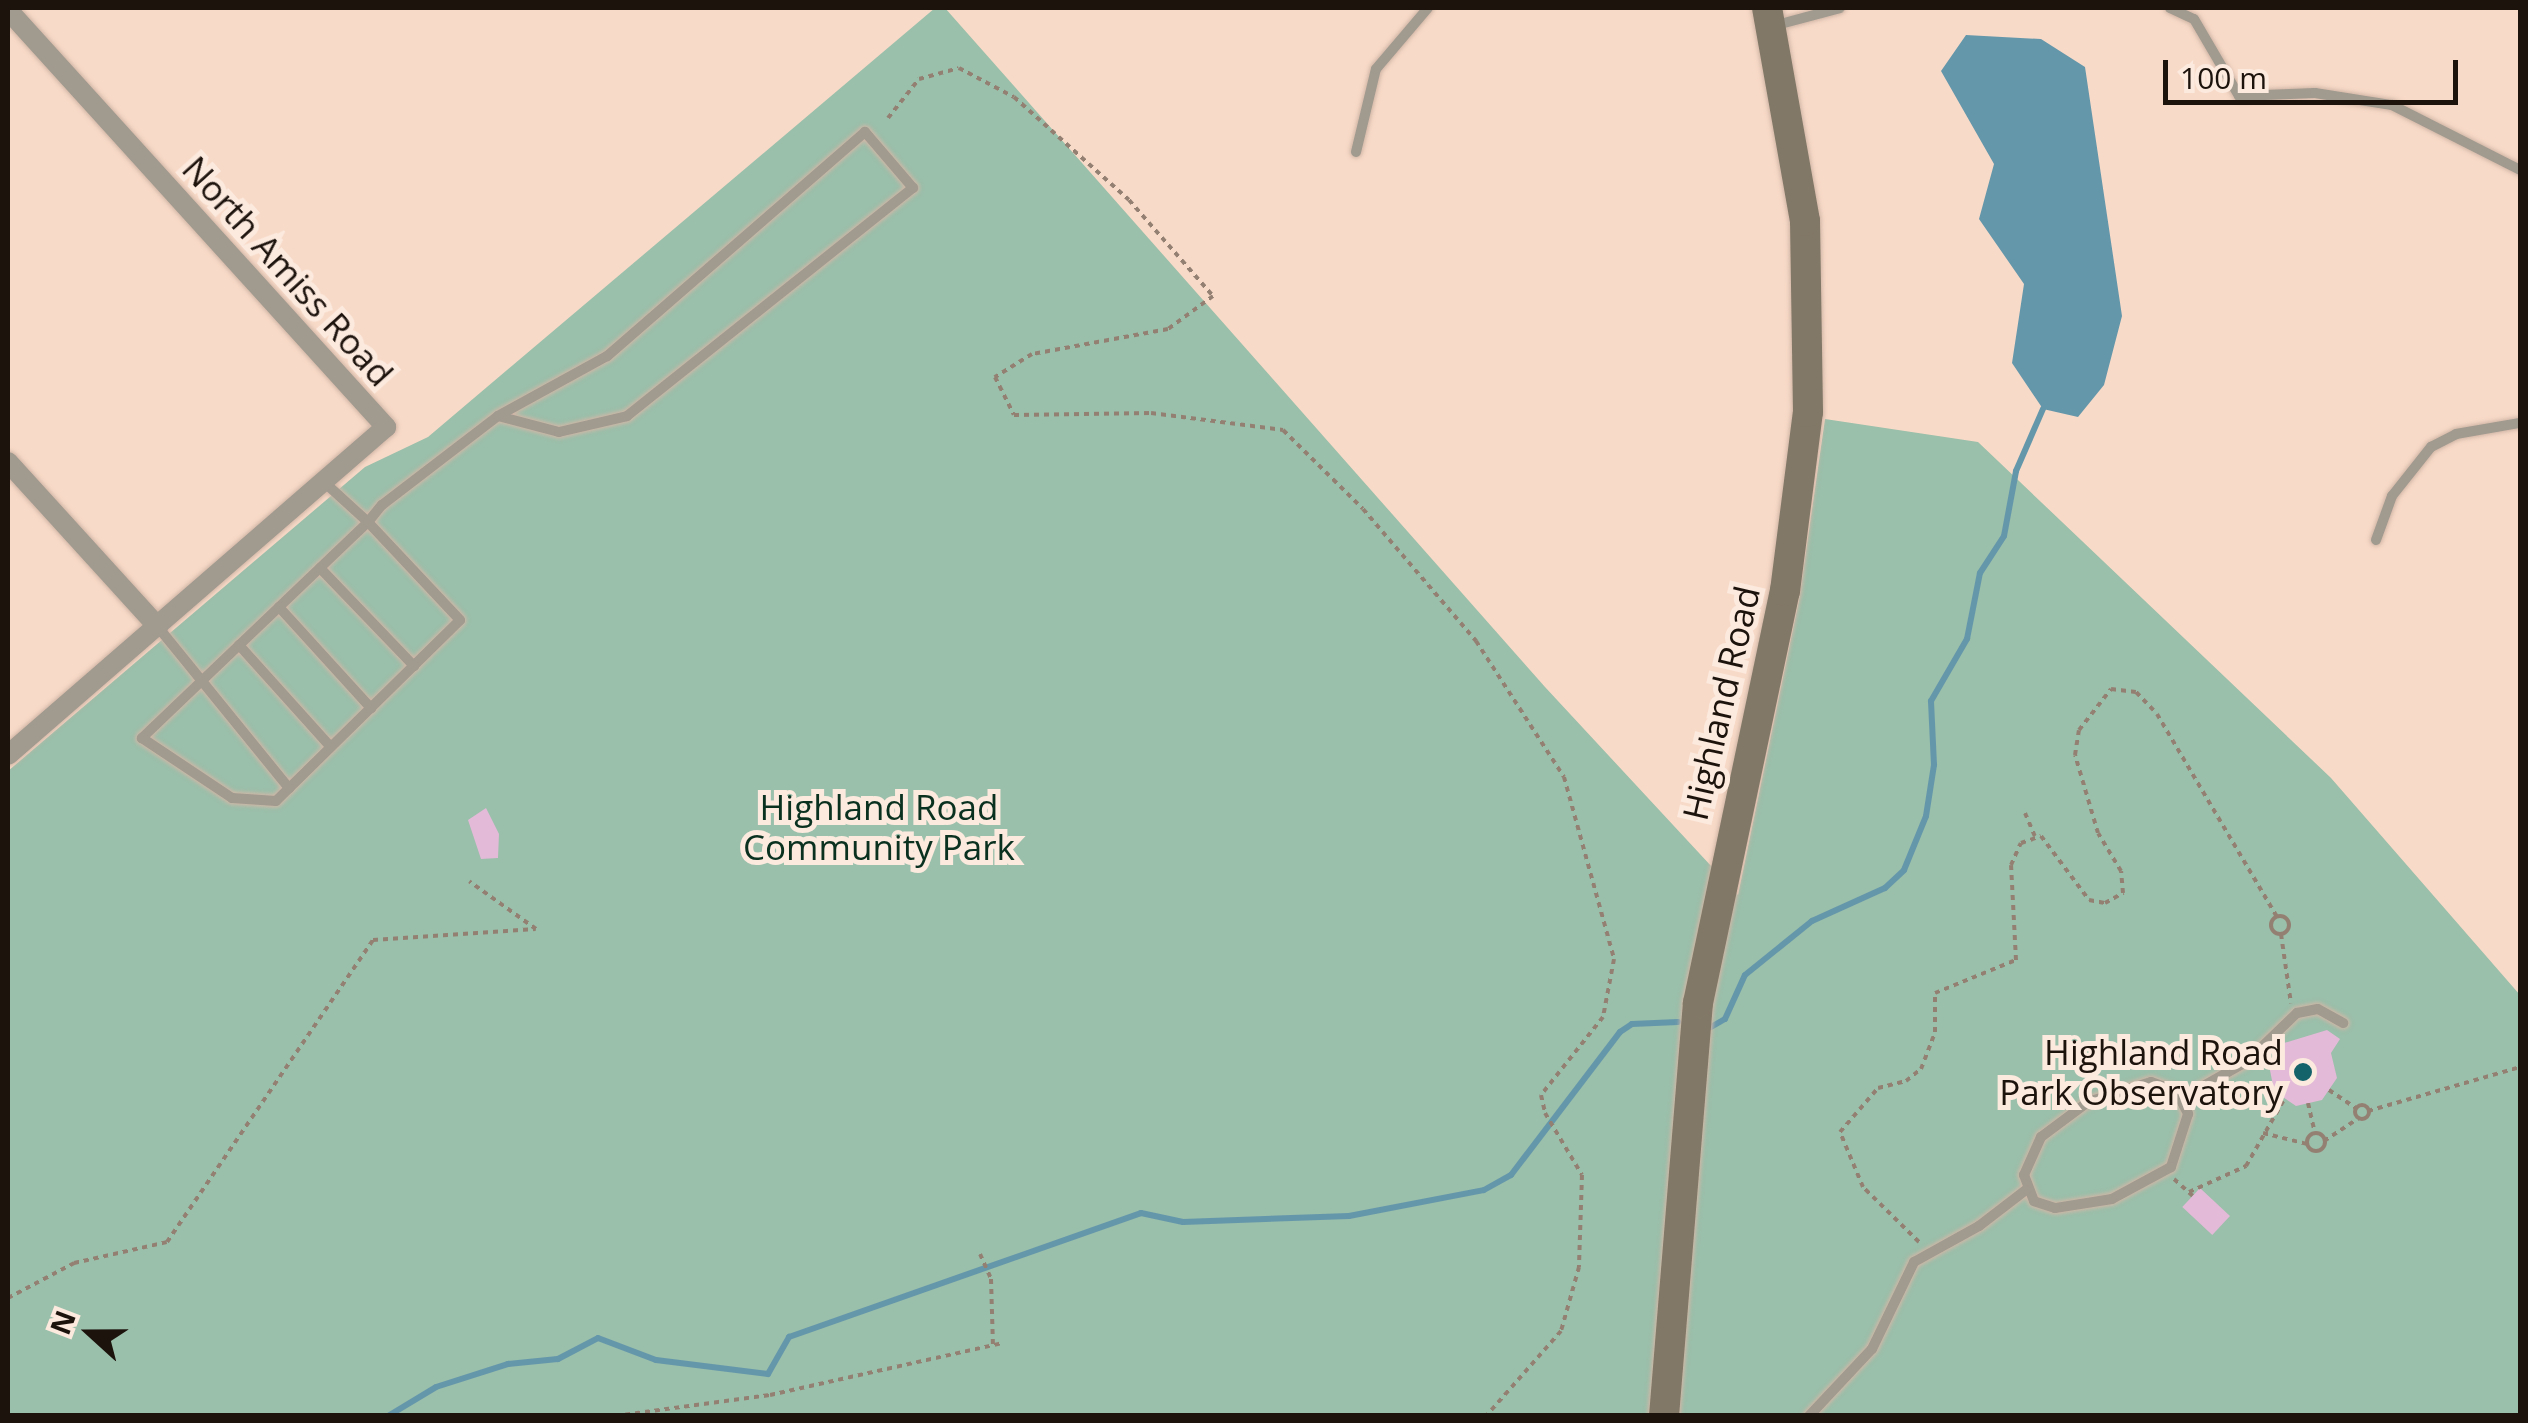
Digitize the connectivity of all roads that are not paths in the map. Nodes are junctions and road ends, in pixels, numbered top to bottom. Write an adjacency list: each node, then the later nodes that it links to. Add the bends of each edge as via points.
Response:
1 (1428, 8): 6 (lane, via 1376,69)
2 (1840, 8): 5 (lane)
3 (2170, 8): 7 (lane, via 2194,19 2240,96 2314,93 2392,105)
4 (8, 10): 11 (street, North Amiss Road, via 386,427)
5 (1770, 17): 27 (street, Highland Road, via 1805,221 1806,431 1785,591 1698,1003)
6 (1356, 152)
7 (2520, 170)
8 (498, 416): 8 (lane, via 559,432 627,416 913,188 865,132 607,356); 12 (lane)
9 (2520, 422): 13 (lane, via 2456,434 2431,448 2392,496)
10 (8, 462): 16 (street)
11 (324, 482): 12 (lane); 16 (street, North Amiss Road)
12 (368, 522): 14 (lane); 18 (lane, via 460,620)
13 (2376, 540)
14 (320, 568): 15 (lane); 18 (lane)
15 (279, 607): 17 (lane); 20 (lane)
16 (158, 627): 19 (lane); 22 (street, North Amiss Road)
17 (239, 645): 19 (lane); 21 (lane)
18 (414, 666): 20 (lane)
19 (198, 684): 23 (lane); 23 (lane, via 142,738 232,798 276,800)
20 (371, 708): 21 (lane)
21 (331, 747): 23 (lane)
22 (8, 755)
23 (289, 788)
24 (2343, 1023): 25 (lane, via 2318,1009 2292,1016 2246,1062)
25 (2182, 1098): 26 (lane, via 2170,1086 2150,1082 2088,1102 2041,1136 2028,1160); 26 (lane, via 2188,1123 2166,1172 2112,1198 2055,1208)
26 (2026, 1190): 28 (lane, via 1914,1262 1887,1325 1860,1366)
27 (1664, 1416)
28 (1809, 1416)

